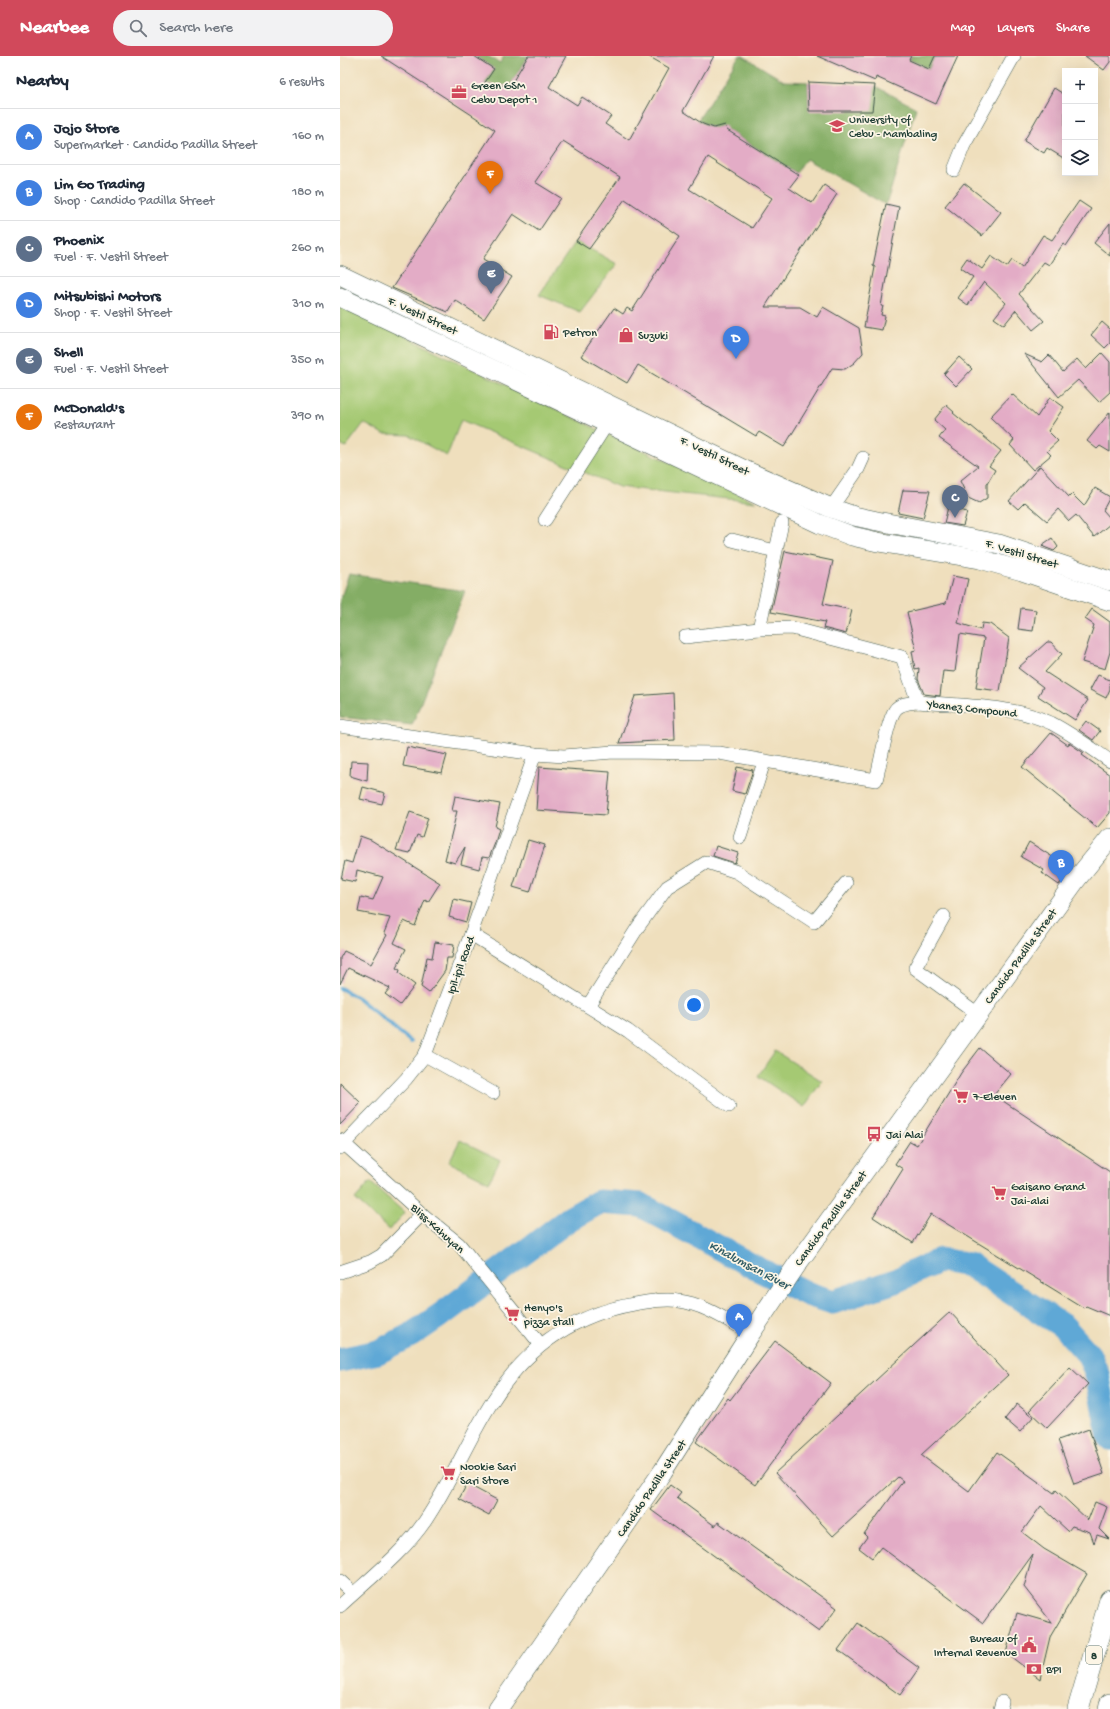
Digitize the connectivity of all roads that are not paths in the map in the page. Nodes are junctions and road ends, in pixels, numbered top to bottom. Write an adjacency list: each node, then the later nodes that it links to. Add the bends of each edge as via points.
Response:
1 (1014, 56): 2 (street, via 964,145)
2 (954, 170)
3 (340, 275): 7 (main road, F. Vestil Street, via 749,472)
4 (340, 297): 5 (main road, F. Vestil Street)
5 (607, 424): 8 (street); 13 (main road, F. Vestil Street, via 820,524 852,536 980,559)
6 (863, 458): 7 (street)
7 (831, 508): 12 (main road, F. Vestil Street, via 877,521 998,544)
8 (545, 520)
9 (782, 523): 11 (street)
10 (732, 540): 11 (street)
11 (775, 551): 14 (street)
12 (1110, 581)
13 (1110, 601)
14 (759, 629): 15 (street); 16 (street, via 792,628 902,657)
15 (686, 637)
16 (918, 702): 19 (street, via 904,704 895,710 876,780); 20 (street, Ybanez Compound, via 1028,715 1068,733)
17 (340, 726): 18 (street)
18 (534, 754): 19 (street, via 564,756 613,752 719,753); 25 (street, Ipil-ipil Road)
19 (764, 762): 21 (street)
20 (1110, 762)
21 (740, 837)
22 (1110, 838): 27 (main road, Candido Padilla Street)
23 (846, 882): 26 (street, via 814,922 737,872 707,862 667,887)
24 (944, 916): 27 (street, via 915,968)
25 (471, 934): 26 (street); 28 (street, Ipil-ipil Road)
26 (588, 1006): 30 (street, via 628,1031)
27 (978, 1014): 34 (main road, Candido Padilla Street)
28 (426, 1055): 29 (street); 31 (street, Ipil-ipil Road, via 406,1079)
29 (492, 1093)
30 (729, 1106)
31 (341, 1144): 32 (street, Bliss-Kahuyan)
32 (422, 1214): 33 (street, via 382,1255); 35 (street, Bliss-Kahuyan, via 458,1244)
33 (340, 1272)
34 (750, 1333): 35 (street, via 704,1308 679,1301 652,1301 612,1308 590,1316 569,1325); 41 (main road, Candido Padilla Street, via 663,1471)
35 (541, 1345): 37 (street, via 515,1371 493,1400 475,1429 445,1490 424,1522 402,1548)
36 (340, 1581): 37 (street)
37 (353, 1593): 39 (street)
38 (1110, 1600): 42 (main road, 8)
39 (340, 1606)
40 (1110, 1704): 43 (main road)
41 (498, 1709)
42 (1078, 1709)
43 (1109, 1709)

